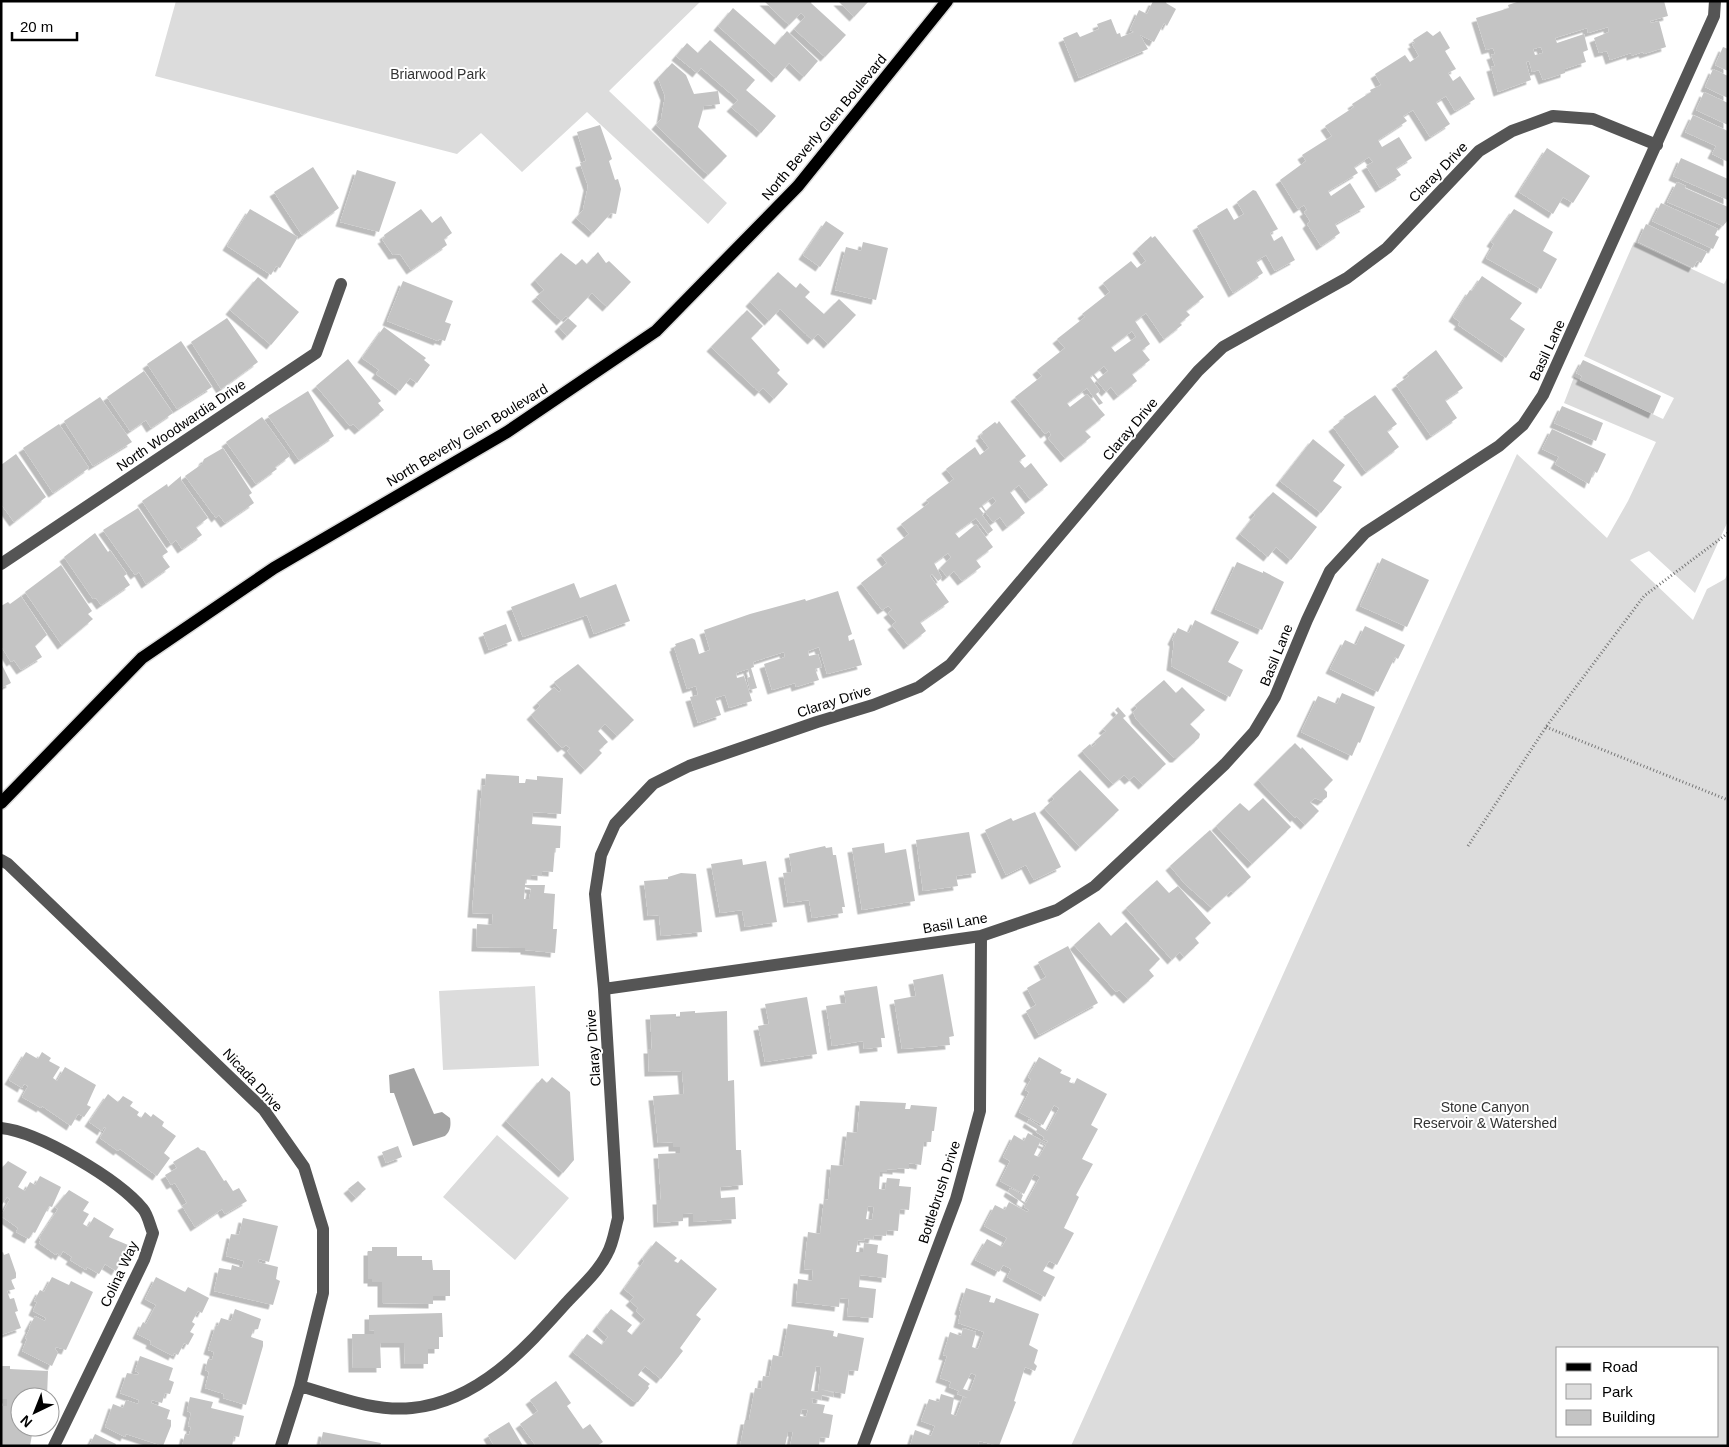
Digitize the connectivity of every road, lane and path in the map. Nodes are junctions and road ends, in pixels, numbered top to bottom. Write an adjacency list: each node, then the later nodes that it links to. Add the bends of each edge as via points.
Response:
1 (947, 1): 9 (main road, North Beverly Glen Boulevard, via 798,186 656,331 506,432 274,568 142,658)
2 (1715, 1): 3 (street, Basil Lane, via 1714,16)
3 (1657, 145): 13 (street, Basil Lane, via 1542,395 1523,425 1499,446 1365,533 1330,571 1275,697 1254,732 1095,886 1057,910); 14 (street, Claray Drive, via 1593,119 1553,116 1512,131 1480,151 1387,248 1347,278 1223,348 1198,372 950,665 919,687 689,766 653,784 615,824 601,855 596,894)
4 (342, 284): 6 (street, North Woodwardia Drive, via 316,353)
5 (1728, 533): 7 (path, via 1644,596)
6 (1, 564)
7 (1546, 727): 8 (path); 10 (path)
8 (1728, 800)
9 (1, 803)
10 (1468, 846)
11 (1, 852): 12 (street, Nicada Drive)
12 (4, 862): 16 (street, Nicada Drive, via 264,1110 304,1167 324,1228 323,1292)
13 (981, 936): 14 (street, Basil Lane); 19 (street, Bottlebrush Drive, via 980,1111 956,1199)
14 (604, 989): 16 (street, Claray Drive, via 618,1218 608,1254 602,1262 528,1346 492,1376 449,1401 411,1409 366,1405)
15 (1, 1128): 17 (street, Colina Way, via 15,1130 69,1154 110,1181 143,1210 153,1233 144,1260)
16 (300, 1386): 18 (street, Nicada Drive)
17 (54, 1446)
18 (281, 1446)
19 (862, 1446)

